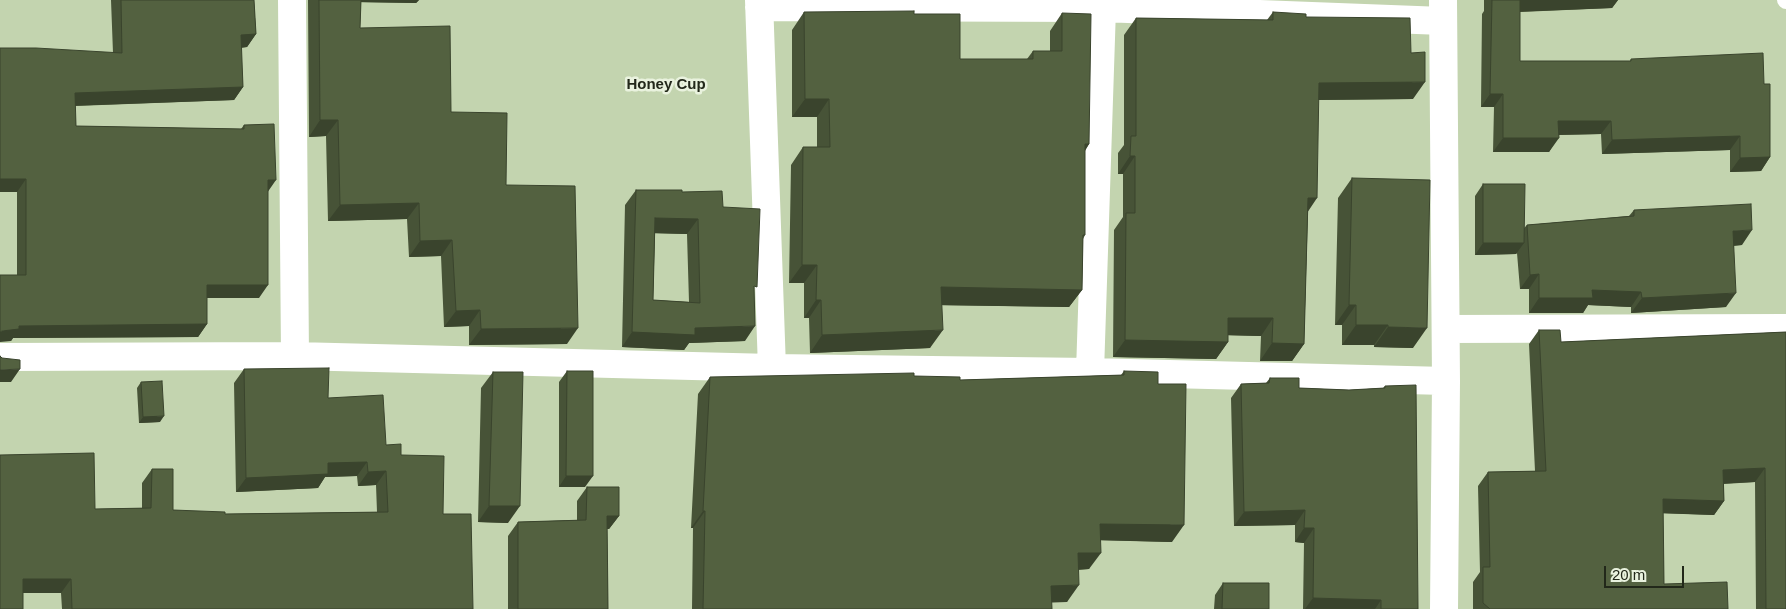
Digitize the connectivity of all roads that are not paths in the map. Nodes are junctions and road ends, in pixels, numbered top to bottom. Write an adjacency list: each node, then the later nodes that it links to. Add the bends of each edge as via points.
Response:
1 (292, 0): 7 (street)
2 (759, 3): 3 (street); 9 (street)
3 (1102, 4): 4 (street); 10 (street)
4 (1443, 10): 6 (street)
5 (1786, 328): 6 (street)
6 (1446, 329): 11 (street)
7 (295, 356): 8 (street); 9 (street)
8 (0, 357)
9 (772, 368): 10 (street)
10 (1090, 372): 11 (street)
11 (1446, 381): 12 (street)
12 (1444, 609)

